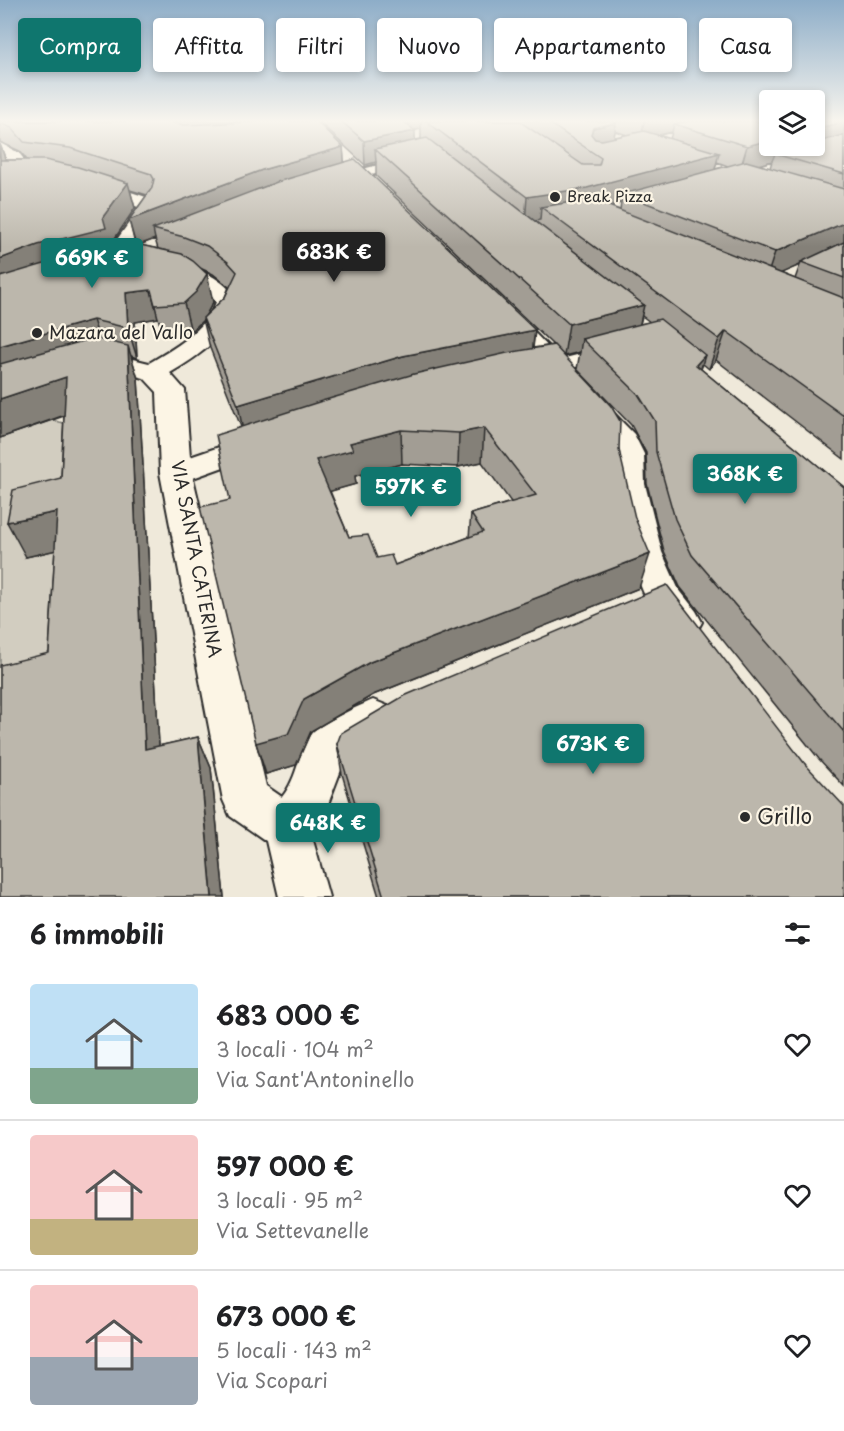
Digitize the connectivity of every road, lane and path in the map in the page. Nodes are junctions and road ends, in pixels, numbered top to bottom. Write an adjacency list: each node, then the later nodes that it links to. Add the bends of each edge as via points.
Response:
1 (14, 163): 4 (street, via 17,174)
2 (400, 163): 3 (street)
3 (348, 170): 6 (street)
4 (48, 176)
5 (80, 181): 8 (street, via 148,204 123,245)
6 (377, 190)
7 (151, 250): 8 (street)
8 (118, 262): 14 (street, via 200,275 219,289 228,302 222,320 187,351)
9 (488, 299): 11 (street)
10 (623, 349): 11 (street)
11 (556, 366): 13 (street); 17 (street, via 620,434 629,454 628,484 645,552 646,603)
12 (73, 369): 14 (street, via 104,360)
13 (520, 370)
14 (153, 372): 16 (street, VIA SANTA CATERINA, via 171,390)
15 (289, 433): 16 (street)
16 (176, 473): 19 (street, VIA SANTA CATERINA, via 246,800)
17 (699, 643)
18 (400, 706): 19 (street, via 327,748)
19 (296, 815): 20 (street)
20 (304, 897)

